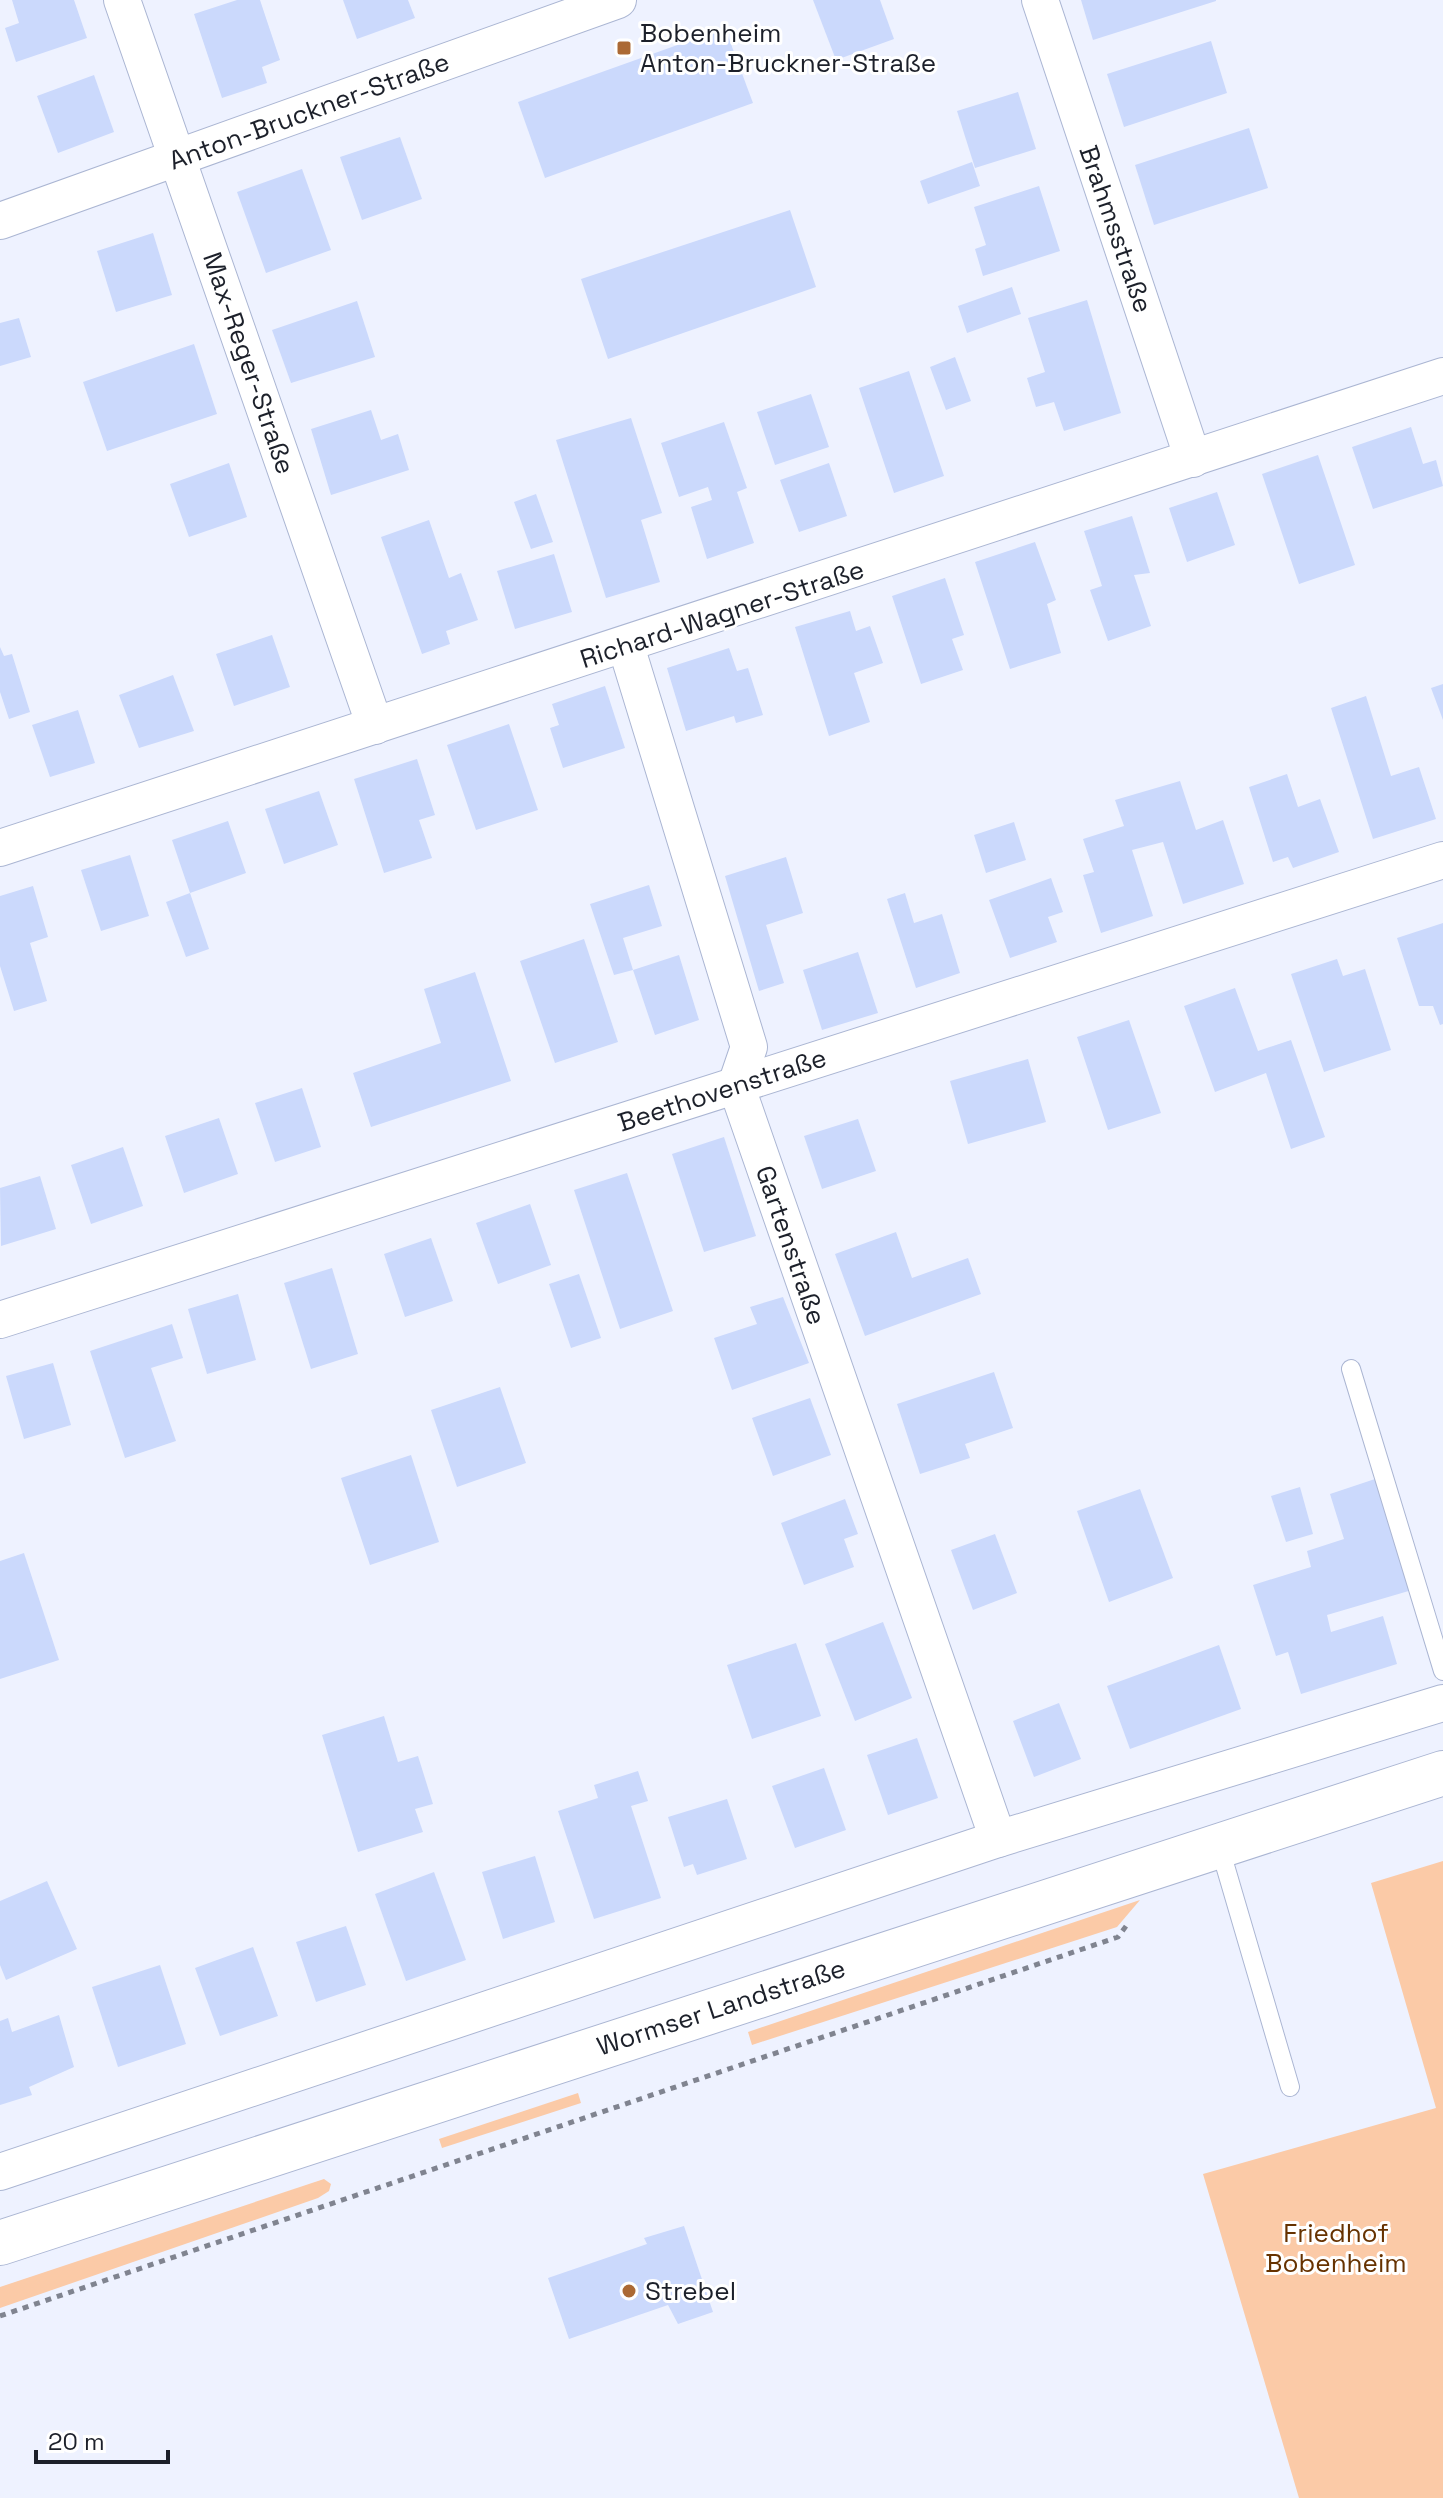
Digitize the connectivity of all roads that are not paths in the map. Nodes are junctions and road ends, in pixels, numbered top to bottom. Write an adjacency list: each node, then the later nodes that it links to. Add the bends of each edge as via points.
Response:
1 (122, 0): 4 (street, Max-Reger-Straße)
2 (616, 0): 4 (street, Anton-Bruckner-Straße)
3 (1040, 0): 7 (street, Brahmsstraße)
4 (177, 157): 5 (street, Anton-Bruckner-Straße); 9 (street, Max-Reger-Straße)
5 (0, 221)
6 (1443, 376): 7 (street, Richard-Wagner-Straße)
7 (1193, 459): 8 (street, Richard-Wagner-Straße)
8 (626, 646): 9 (street, Richard-Wagner-Straße); 12 (street, via 749,1047)
9 (375, 726): 10 (street, Richard-Wagner-Straße)
10 (0, 848)
11 (1443, 860): 12 (street, Beethovenstraße)
12 (736, 1085): 13 (street, Beethovenstraße); 18 (street, Gartenstraße)
13 (0, 1320)
14 (1351, 1369): 15 (lane)
15 (1443, 1671)
16 (1443, 1703): 18 (street)
17 (1443, 1773): 19 (main road, Wormser Landstraße)
18 (998, 1839): 21 (street)
19 (1219, 1845): 20 (lane); 22 (main road, Wormser Landstraße)
20 (1290, 2087)
21 (0, 2172)
22 (0, 2243)

